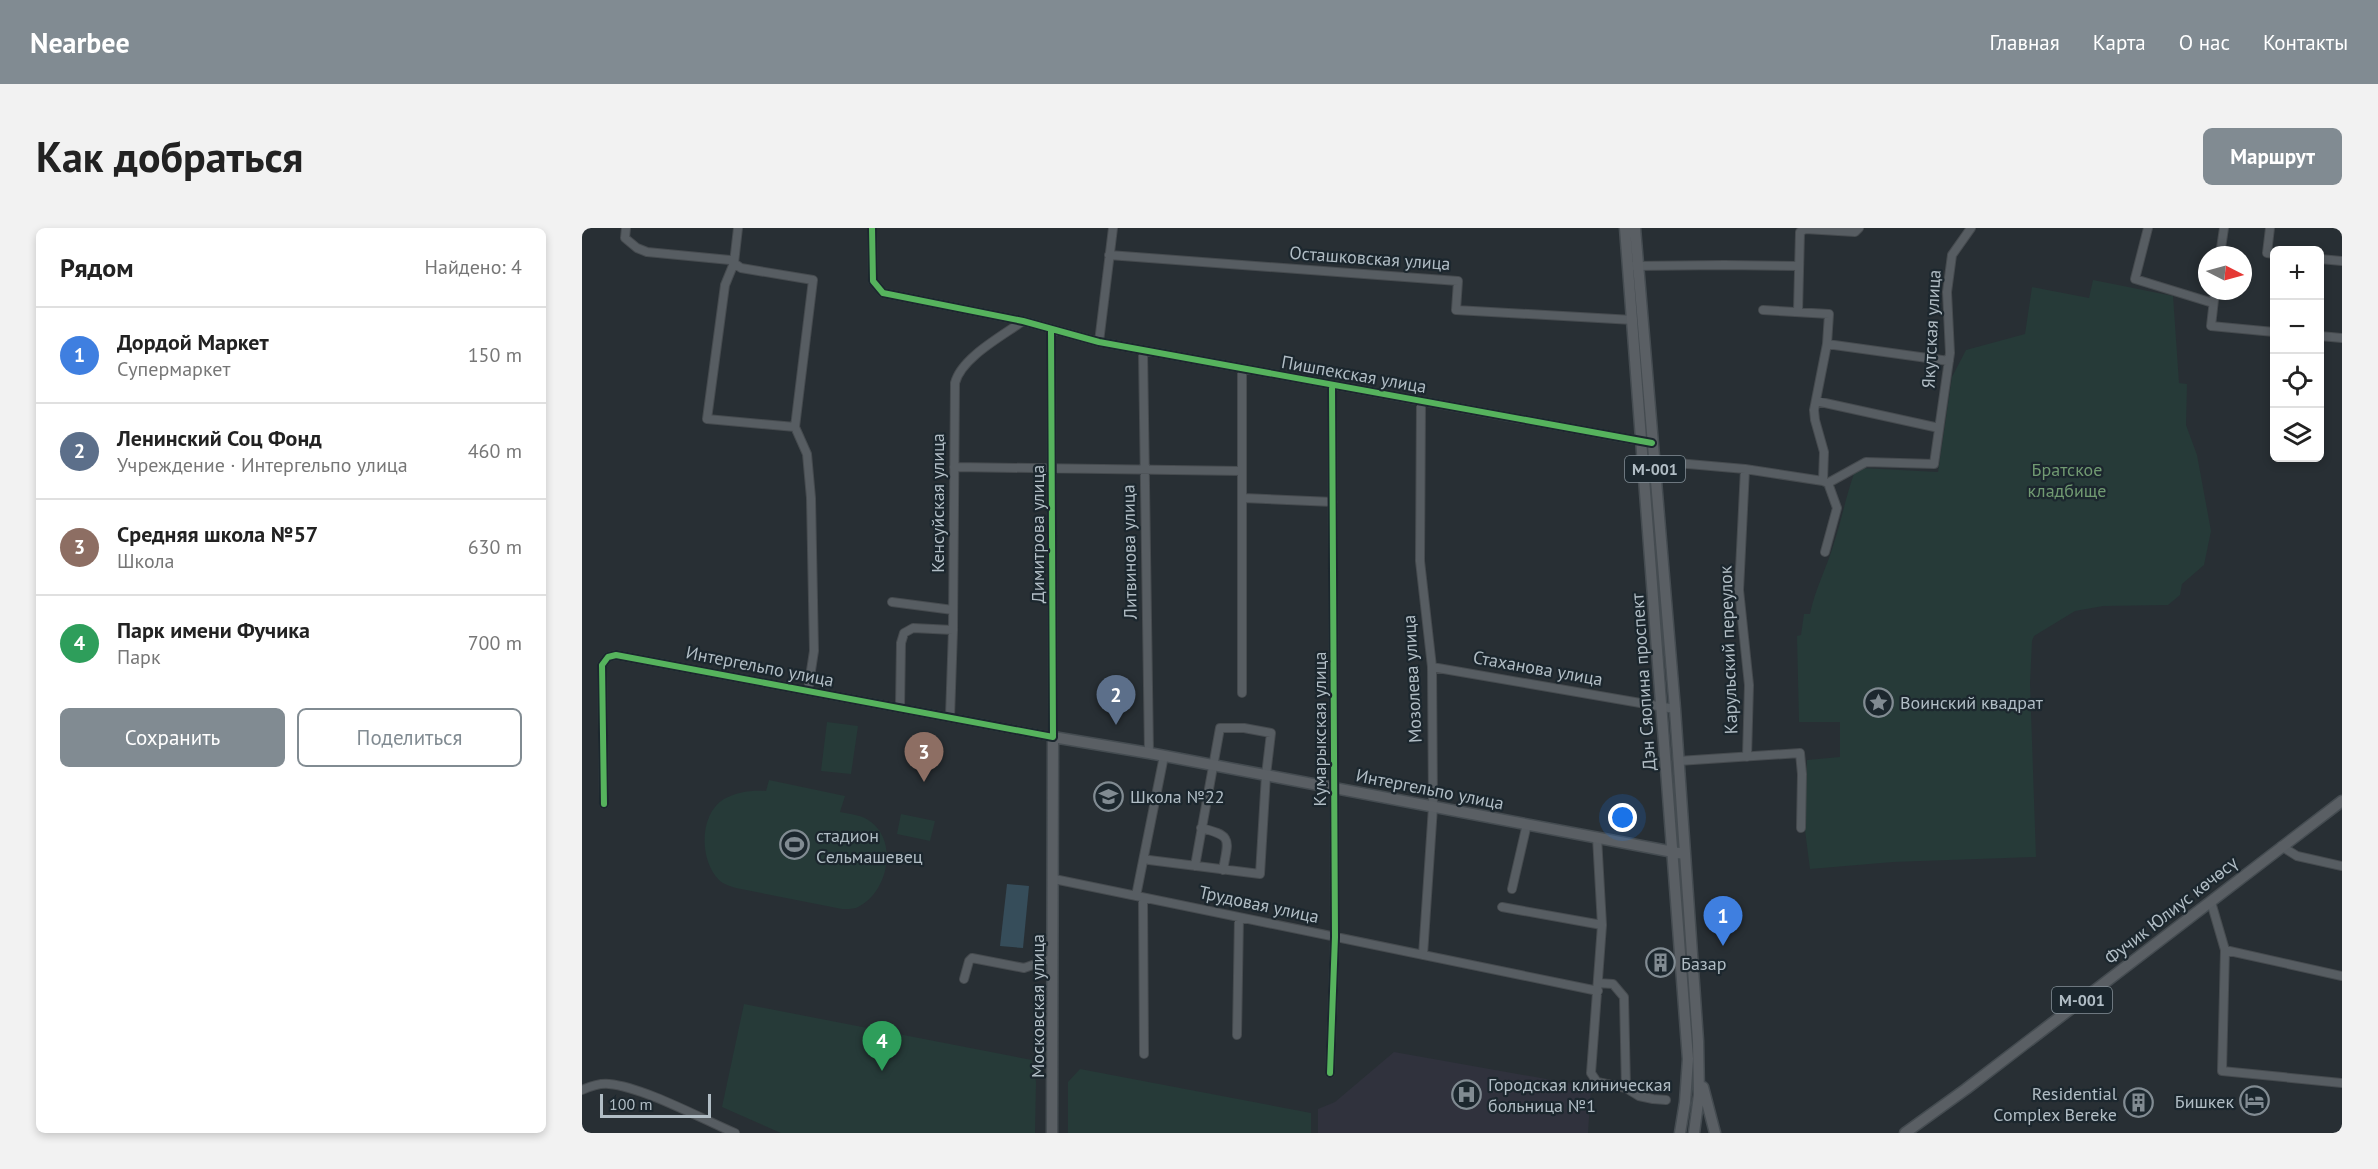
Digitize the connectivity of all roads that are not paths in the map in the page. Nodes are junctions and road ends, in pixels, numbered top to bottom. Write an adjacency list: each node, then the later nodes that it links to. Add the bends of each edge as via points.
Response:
1 (626, 228): 17 (street, via 625,238 648,252)
2 (738, 228): 17 (street)
3 (872, 228): 25 (street, Пишпекская улица, via 873,281 883,292)
4 (1113, 228): 14 (street)
5 (1625, 228): 18 (main road, Дэн Сяопина проспект / M-001)
6 (1635, 228): 18 (main road, Дэн Сяопина проспект / M-001)
7 (1859, 228): 19 (street, via 1855,232 1800,232)
8 (1971, 228): 33 (street, Якутская улица, via 1952,255 1947,292)
9 (2148, 228): 21 (street, via 2135,279)
10 (2224, 228): 12 (street)
11 (2270, 228): 13 (street)
12 (2221, 246)
13 (2270, 253)
14 (1109, 255): 24 (street, Осташковская улица, via 1458,281 1456,310); 30 (street)
15 (2324, 259): 16 (street)
16 (2342, 261)
17 (734, 263): 38 (street, via 741,268 813,280); 38 (street, via 725,285 707,420)
18 (1633, 266): 19 (street); 24 (main road, Дэн Сяопина проспект / M-001); 40 (main road, Дэн Сяопина проспект / M-001)
19 (1798, 266): 23 (street)
20 (2214, 300): 21 (street)
21 (2213, 303): 27 (street, via 2211,326)
22 (1763, 310): 23 (street)
23 (1798, 312): 31 (street, via 1829,314)
24 (1633, 320): 40 (main road, Дэн Сяопина проспект / M-001)
25 (1023, 321): 26 (street, Пишпекская улица); 42 (street, Кенсуйская улица, via 957,372)
26 (1051, 330): 30 (street, Пишпекская улица); 43 (street, Димитрова улица)
27 (2270, 332)
28 (2324, 336): 29 (street)
29 (2342, 338)
30 (1099, 342): 32 (street, Пишпекская улица)
31 (1827, 344): 33 (street); 36 (street)
32 (1143, 351): 34 (street, Пишпекская улица); 45 (street, Литвинова улица)
33 (1948, 361): 39 (street, Якутская улица)
34 (1242, 369): 35 (street, Пишпекская улица); 46 (street)
35 (1332, 386): 37 (street, Пишпекская улица); 49 (street, Кумарыкская улица)
36 (1816, 401): 39 (street); 47 (street, via 1815,420 1824,452)
37 (1420, 402): 40 (street, Пишпекская улица); 54 (street, Мозолева улица, via 1420,561)
38 (795, 427): 55 (street, via 807,454 811,498 814,651)
39 (1939, 428): 47 (street, Якутская улица, via 1934,464 1866,462)
40 (1647, 442): 41 (main road, Дэн Сяопина проспект / M-001); 57 (main road, Дэн Сяопина проспект / M-001)
41 (1654, 461): 44 (street); 59 (main road, Дэн Сяопина проспект / M-001)
42 (954, 467): 43 (street); 52 (street, Кенсуйская улица)
43 (1051, 468): 45 (street); 61 (street, Димитрова улица)
44 (1745, 469): 47 (street); 64 (street, Карульский переулок, via 1739,590 1749,685)
45 (1145, 470): 46 (street); 62 (street, Литвинова улица)
46 (1242, 471): 48 (street)
47 (1825, 482): 50 (street, via 1837,508)
48 (1243, 498): 49 (street); 56 (street)
49 (1333, 502): 68 (street, Кумарыкская улица)
50 (1825, 552)
51 (892, 602): 52 (street)
52 (953, 610): 53 (street, Кенсуйская улица)
53 (953, 630): 58 (street, via 913,628 904,633); 60 (street, Кенсуйская улица)
54 (1431, 667): 57 (street, Стаханова улица); 71 (street, Мозолева улица)
55 (808, 690): 58 (street, Интергельпо улица); 70 (street, Интергельпо улица, via 616,655 608,657 602,665)
56 (1242, 693)
57 (1662, 707): 59 (street, Стаханова улица); 77 (main road, Дэн Сяопина проспект / M-001)
58 (900, 708): 60 (street, Интергельпо улица)
59 (1675, 709): 65 (main road, Дэн Сяопина проспект / M-001)
60 (950, 717): 61 (street, Интергельпо улица)
61 (1053, 737): 62 (main road, Интергельпо улица); 83 (main road, Димитрова улица)
62 (1149, 753): 63 (main road, Интергельпо улица)
63 (1164, 756): 66 (main road, Интергельпо улица); 85 (street)
64 (1747, 758): 65 (street); 74 (street, via 1800,753)
65 (1678, 761): 78 (main road, Дэн Сяопина проспект / M-001)
66 (1213, 766): 67 (main road, Интергельпо улица); 67 (street, via 1220,728 1271,733); 73 (street)
67 (1266, 775): 68 (main road, Интергельпо улица); 82 (street, via 1262,871 1256,875)
68 (1335, 788): 71 (main road, Интергельпо улица); 90 (street, Кумарыкская улица)
69 (2342, 801): 76 (main road, Фучик Юлиус көчөсү / М-001)
70 (604, 804)
71 (1433, 807): 72 (main road, Интергельпо улица); 92 (street, Мозолева улица)
72 (1527, 824): 75 (main road, Интергельпо улица); 84 (street)
73 (1202, 828): 80 (street); 82 (street, via 1223,833 1226,838)
74 (1801, 828)
75 (1597, 837): 77 (main road, Интергельпо улица); 89 (street)
76 (2281, 846): 81 (street, via 2297,856); 86 (main road, Фучик Юлиус көчөсү / М-001)
77 (1671, 852): 78 (main road, Интергельпо улица); 107 (main road, Дэн Сяопина проспект / M-001, via 1688,1073)
78 (1684, 854): 99 (main road, Дэн Сяопина проспект / M-001)
79 (1149, 860): 80 (street)
80 (1195, 866): 82 (street)
81 (2342, 867)
82 (1223, 870)
83 (1054, 879): 85 (street, Трудовая улица); 93 (main road, Московская улица)
84 (1512, 889)
85 (1140, 897): 88 (street, Трудовая улица); 98 (street)
86 (2211, 902): 91 (street); 110 (main road, Фучик Юлиус көчөсү / М-001)
87 (1503, 907): 89 (street)
88 (1239, 917): 90 (street, Трудовая улица); 97 (street)
89 (1602, 925): 96 (street)
90 (1335, 937): 92 (street, Трудовая улица); 100 (street, Кумарыкская улица)
91 (2225, 950): 94 (street); 101 (street, via 2222,1071)
92 (1423, 955): 96 (street, Трудовая улица)
93 (1053, 958): 95 (street, via 1024,968 972,958); 106 (main road, Московская улица)
94 (2342, 976)
95 (964, 979)
96 (1598, 987): 102 (street, Трудовая улица, via 1613,984 1624,997); 102 (street, via 1591,1073 1597,1082)
97 (1237, 1035)
98 (1144, 1054)
99 (1699, 1063): 108 (main road, Дэн Сяопина проспект / M-001); 109 (main road)
100 (1330, 1073)
101 (2342, 1083)
102 (1626, 1088): 104 (street, via 1639,1096)
103 (582, 1090): 105 (street, via 593,1085 620,1086)
104 (1666, 1100)
105 (735, 1133)
106 (1052, 1133)
107 (1680, 1133)
108 (1694, 1133)
109 (1715, 1133)
110 (1905, 1133)

